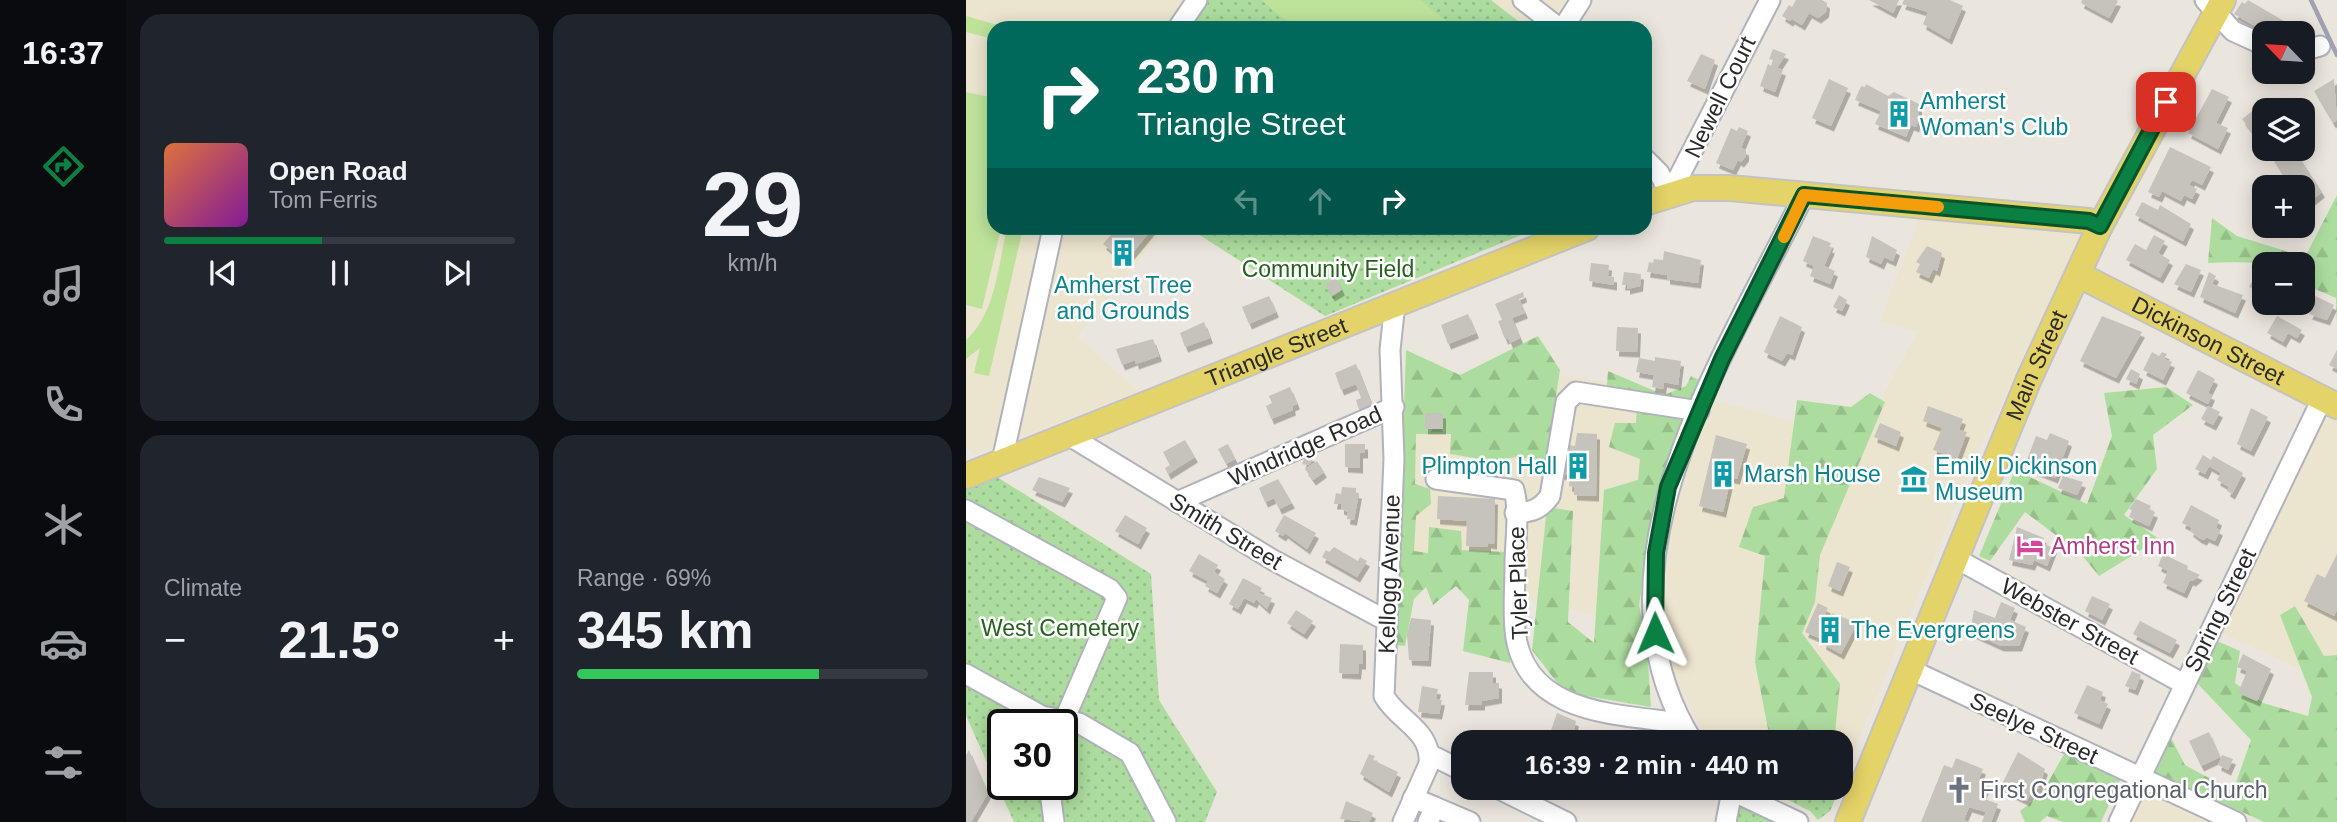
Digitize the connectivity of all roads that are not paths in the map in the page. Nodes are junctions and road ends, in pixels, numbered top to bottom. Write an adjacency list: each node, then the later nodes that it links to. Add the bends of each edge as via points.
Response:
1 (1197, 0): 6 (street)
2 (1523, 0): 7 (street)
3 (1581, 0): 8 (street)
4 (1770, 0): 11 (street, Newell Court)
5 (2215, 4): 9 (street, via 2233,31); 14 (main road, Main Street)
6 (1183, 21)
7 (1552, 21)
8 (1566, 21)
9 (2252, 40)
10 (1652, 166): 11 (street)
11 (1670, 194): 12 (main road, via 1693,188 1730,188); 13 (main road)
12 (1804, 195): 14 (main road, via 2089,221); 21 (street)
13 (1652, 200)
14 (2100, 226): 17 (main road, Main Street)
15 (1051, 235): 23 (street)
16 (1569, 235): 18 (main road, Triangle Street)
17 (2078, 275): 19 (main road, Dickinson Street); 29 (main road, Main Street)
18 (1395, 303): 20 (street, Kellogg Avenue, via 1390,351); 22 (main road, Triangle Street)
19 (2330, 403): 33 (street, Spring Street)
20 (1394, 407): 26 (street, Windridge Road); 30 (street, Kellogg Avenue)
21 (1699, 411): 27 (street, via 1576,392 1566,402 1549,496 1532,512); 37 (street, via 1668,487 1656,553 1657,645 1667,693)
22 (1068, 435): 23 (main road, Triangle Street); 26 (street, Smith Street)
23 (1002, 461): 24 (main road, Triangle Street)
24 (966, 475)
25 (1436, 479): 27 (street, Tyler Place, via 1510,489)
26 (1177, 502): 30 (street, Smith Street)
27 (1515, 503): 37 (street, Tyler Place, via 1515,631 1532,675 1569,704)
28 (966, 510): 35 (street, via 1110,589 1118,598)
29 (1955, 558): 31 (main road, Main Street); 33 (street, Webster Street)
30 (1387, 621): 39 (street, Kellogg Avenue, via 1384,696 1393,712 1422,734)
31 (1909, 669): 41 (street, Seelye Street); 55 (main road, Main Street)
32 (966, 674): 34 (street)
33 (2184, 684): 41 (street, Spring Street)
34 (1029, 709)
35 (1069, 709)
36 (1078, 723): 49 (street, via 1130,753)
37 (1681, 723): 38 (street)
38 (1685, 730)
39 (1429, 754): 40 (street); 42 (street)
40 (1451, 765)
41 (2140, 777): 56 (street, Spring Street); 57 (street, Seelye Street)
42 (1413, 798): 47 (street); 50 (street)
43 (1051, 800): 48 (street)
44 (1521, 800): 52 (street)
45 (1729, 800): 53 (street)
46 (1751, 800): 54 (street)
47 (1432, 814): 51 (street)
48 (1054, 822)
49 (1166, 822)
50 (1403, 822)
51 (1471, 822)
52 (1566, 822)
53 (1726, 822)
54 (1798, 822)
55 (1848, 822)
56 (2119, 822)
57 (2236, 822)

